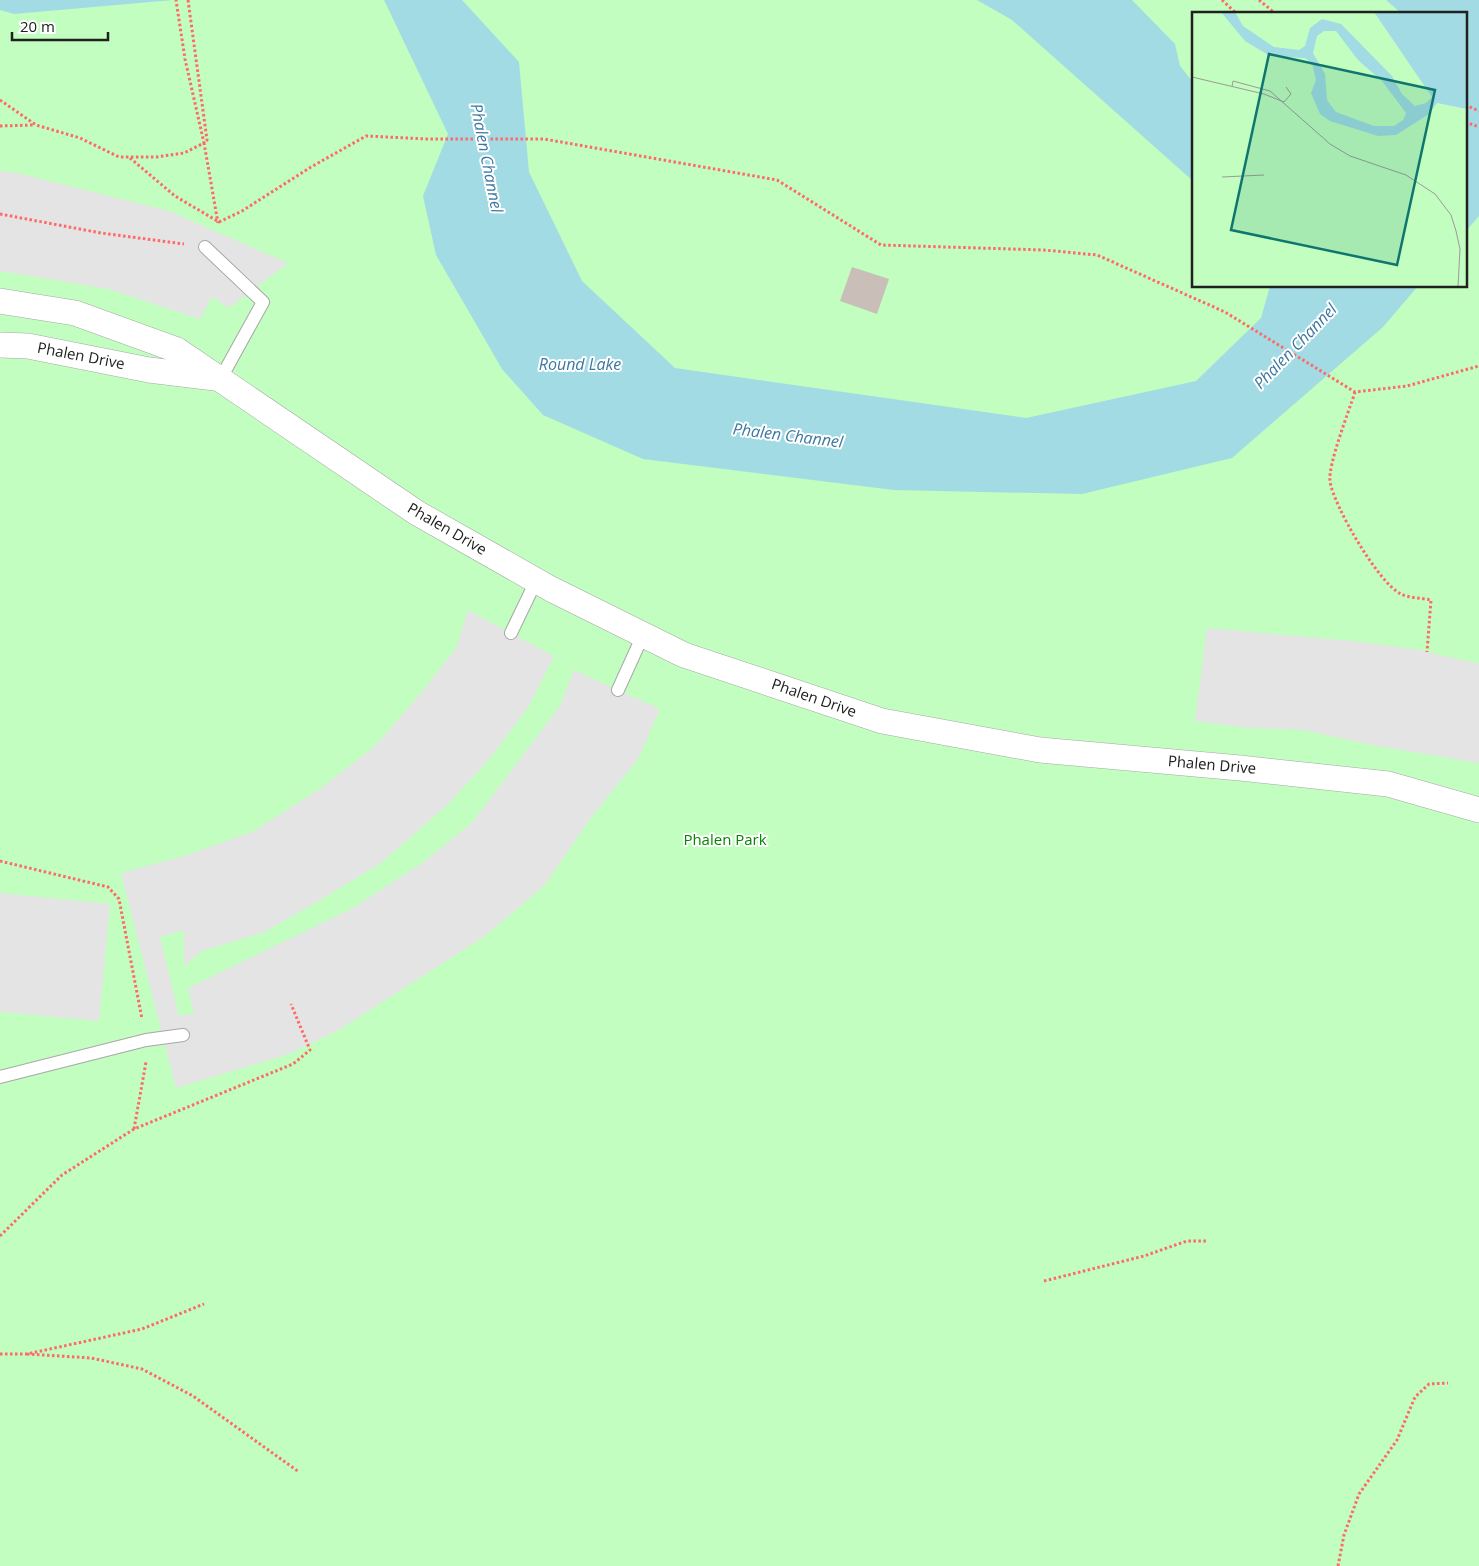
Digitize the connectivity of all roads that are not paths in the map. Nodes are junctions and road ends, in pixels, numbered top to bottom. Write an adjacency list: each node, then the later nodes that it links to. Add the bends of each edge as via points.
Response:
1 (205, 247): 4 (lane, via 263,302)
2 (0, 301): 4 (street, Phalen Drive, via 75,313 177,350)
3 (0, 345): 4 (street, Phalen Drive, via 28,346 149,370)
4 (221, 378): 5 (street, Phalen Drive, via 417,513)
5 (536, 580): 6 (lane); 7 (street, Phalen Drive)
6 (511, 633)
7 (643, 635): 8 (lane); 9 (street, Phalen Drive, via 684,655 882,721 1040,750 1388,784)
8 (618, 690)
9 (1479, 810)
10 (183, 1035): 11 (lane, via 146,1040)
11 (0, 1077)

